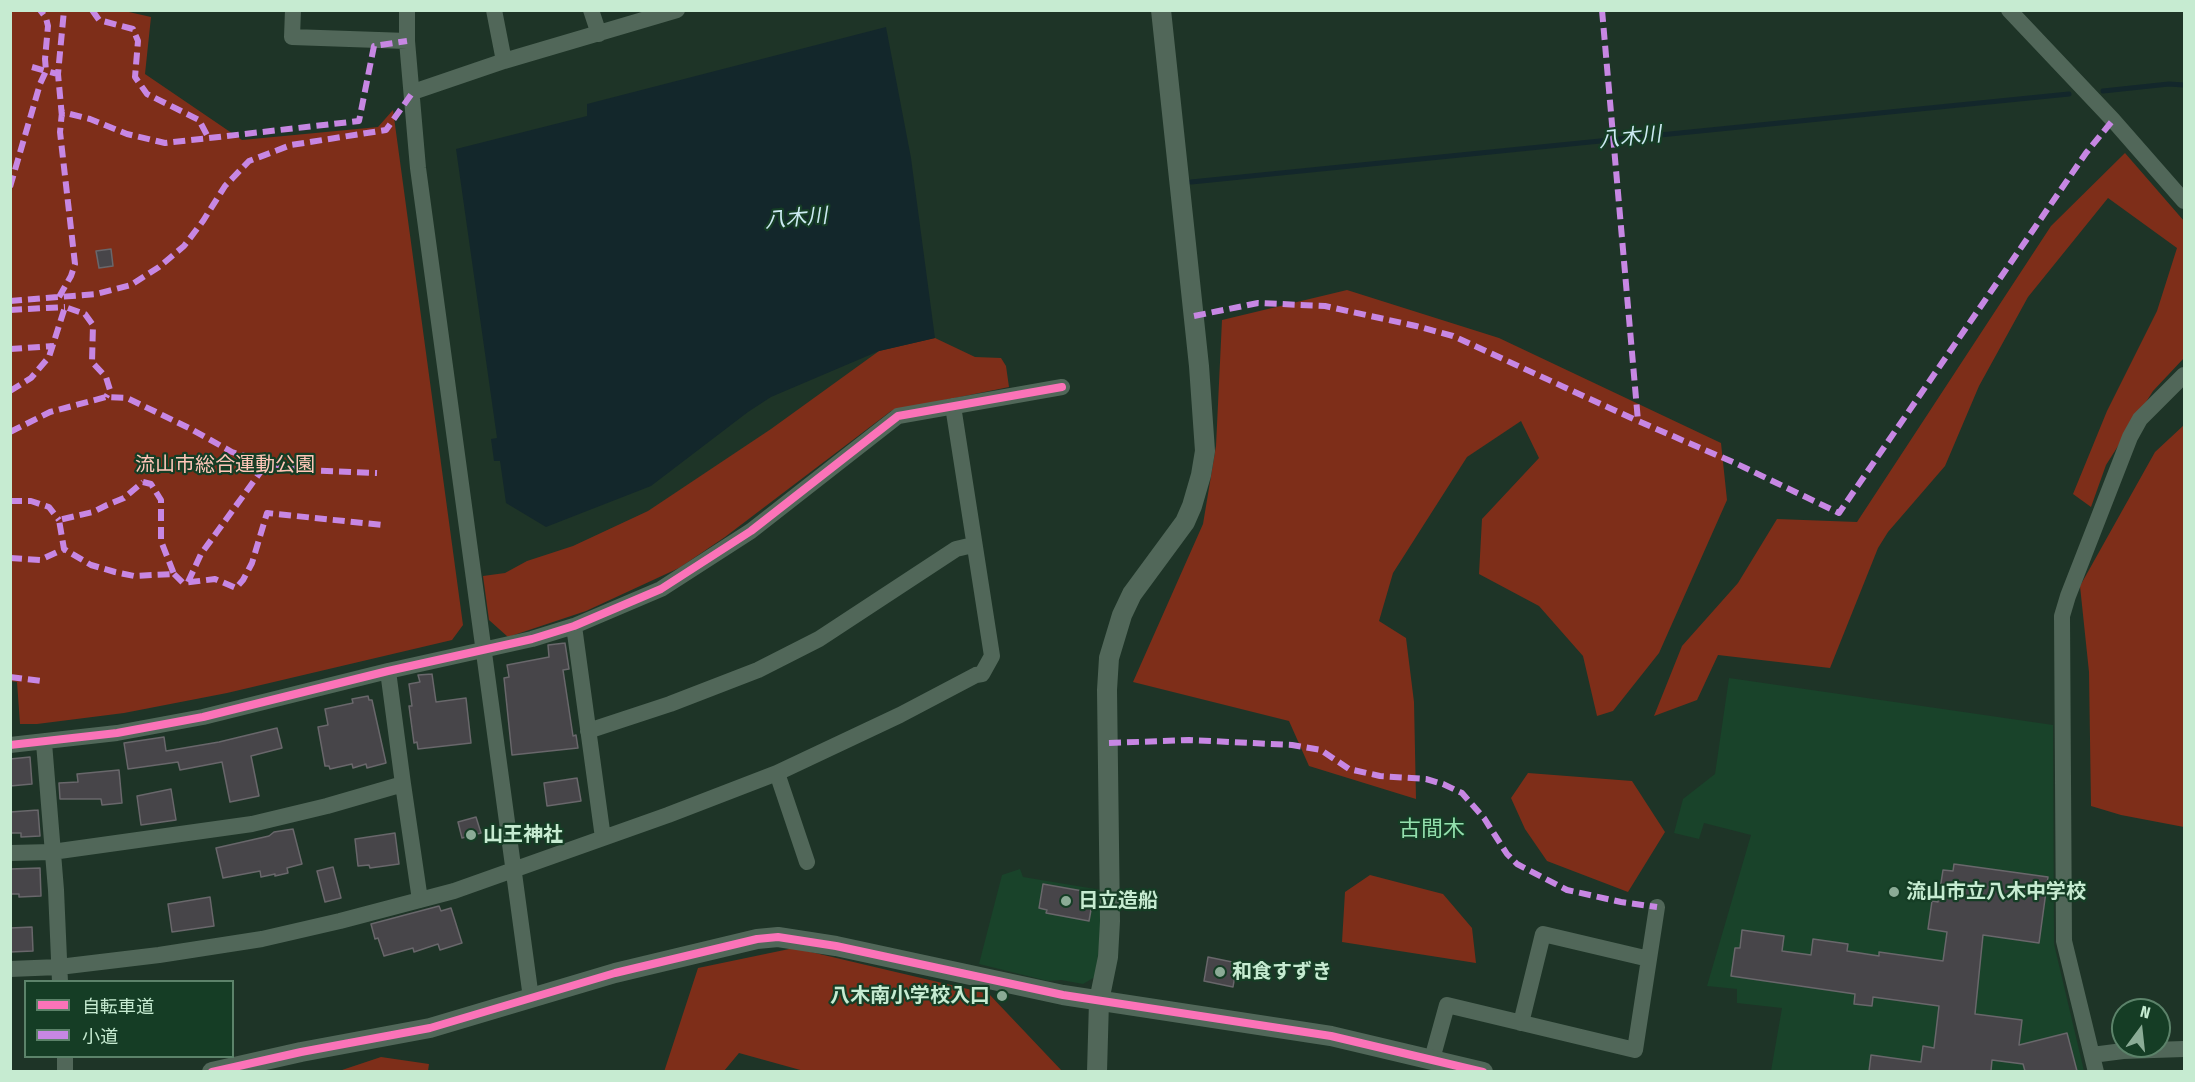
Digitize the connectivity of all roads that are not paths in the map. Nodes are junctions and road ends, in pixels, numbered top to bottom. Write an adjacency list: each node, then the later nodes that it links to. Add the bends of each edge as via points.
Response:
1 (292, 10): 9 (street, via 292,38)
2 (407, 10): 9 (street)
3 (494, 10): 10 (street)
4 (591, 10): 8 (street)
5 (677, 10): 8 (street)
6 (1161, 10): 36 (street, via 1197,346 1204,451 1201,475 1185,522 1132,594 1109,658 1110,921)
7 (2009, 10): 12 (street)
8 (599, 34): 10 (street)
9 (407, 41): 11 (street)
10 (504, 61): 11 (street)
11 (413, 92): 18 (street, via 418,168)
12 (2184, 201)
13 (2184, 375): 39 (street, via 2140,419 2130,437 2062,616 2062,921 2067,957)
14 (1062, 387): 15 (street)
15 (953, 406): 16 (street); 17 (street, via 898,416 751,531 661,589)
16 (974, 545): 20 (street, via 956,549 819,639 758,670); 23 (street, via 992,656 982,674)
17 (574, 626): 18 (street); 20 (street)
18 (484, 649): 19 (street); 29 (street)
19 (388, 671): 21 (street, via 203,717); 24 (street)
20 (588, 731): 25 (street)
21 (44, 743): 22 (street); 26 (street)
22 (10, 745)
23 (777, 773): 25 (street); 28 (street)
24 (403, 784): 26 (street, via 252,824); 30 (street)
25 (603, 838): 29 (street)
26 (52, 852): 27 (street); 34 (street)
27 (10, 853)
28 (807, 862)
29 (514, 869): 30 (street); 35 (street)
30 (420, 900): 34 (street, via 262,939)
31 (1657, 907): 32 (street)
32 (1649, 959): 37 (street, via 1543,934); 37 (street, via 1635,1050)
33 (10, 969): 34 (street)
34 (60, 974)
35 (531, 998): 36 (street, via 724,946 778,938 836,946); 41 (street, via 430,1028)
36 (1099, 1001): 40 (street, via 1331,1036); 42 (street)
37 (1521, 1023): 40 (street, via 1447,1005)
38 (2184, 1049): 39 (street)
39 (2092, 1054): 44 (street)
40 (1432, 1059): 43 (street)
41 (212, 1071)
42 (1097, 1071)
43 (1483, 1071)
44 (2096, 1071)

